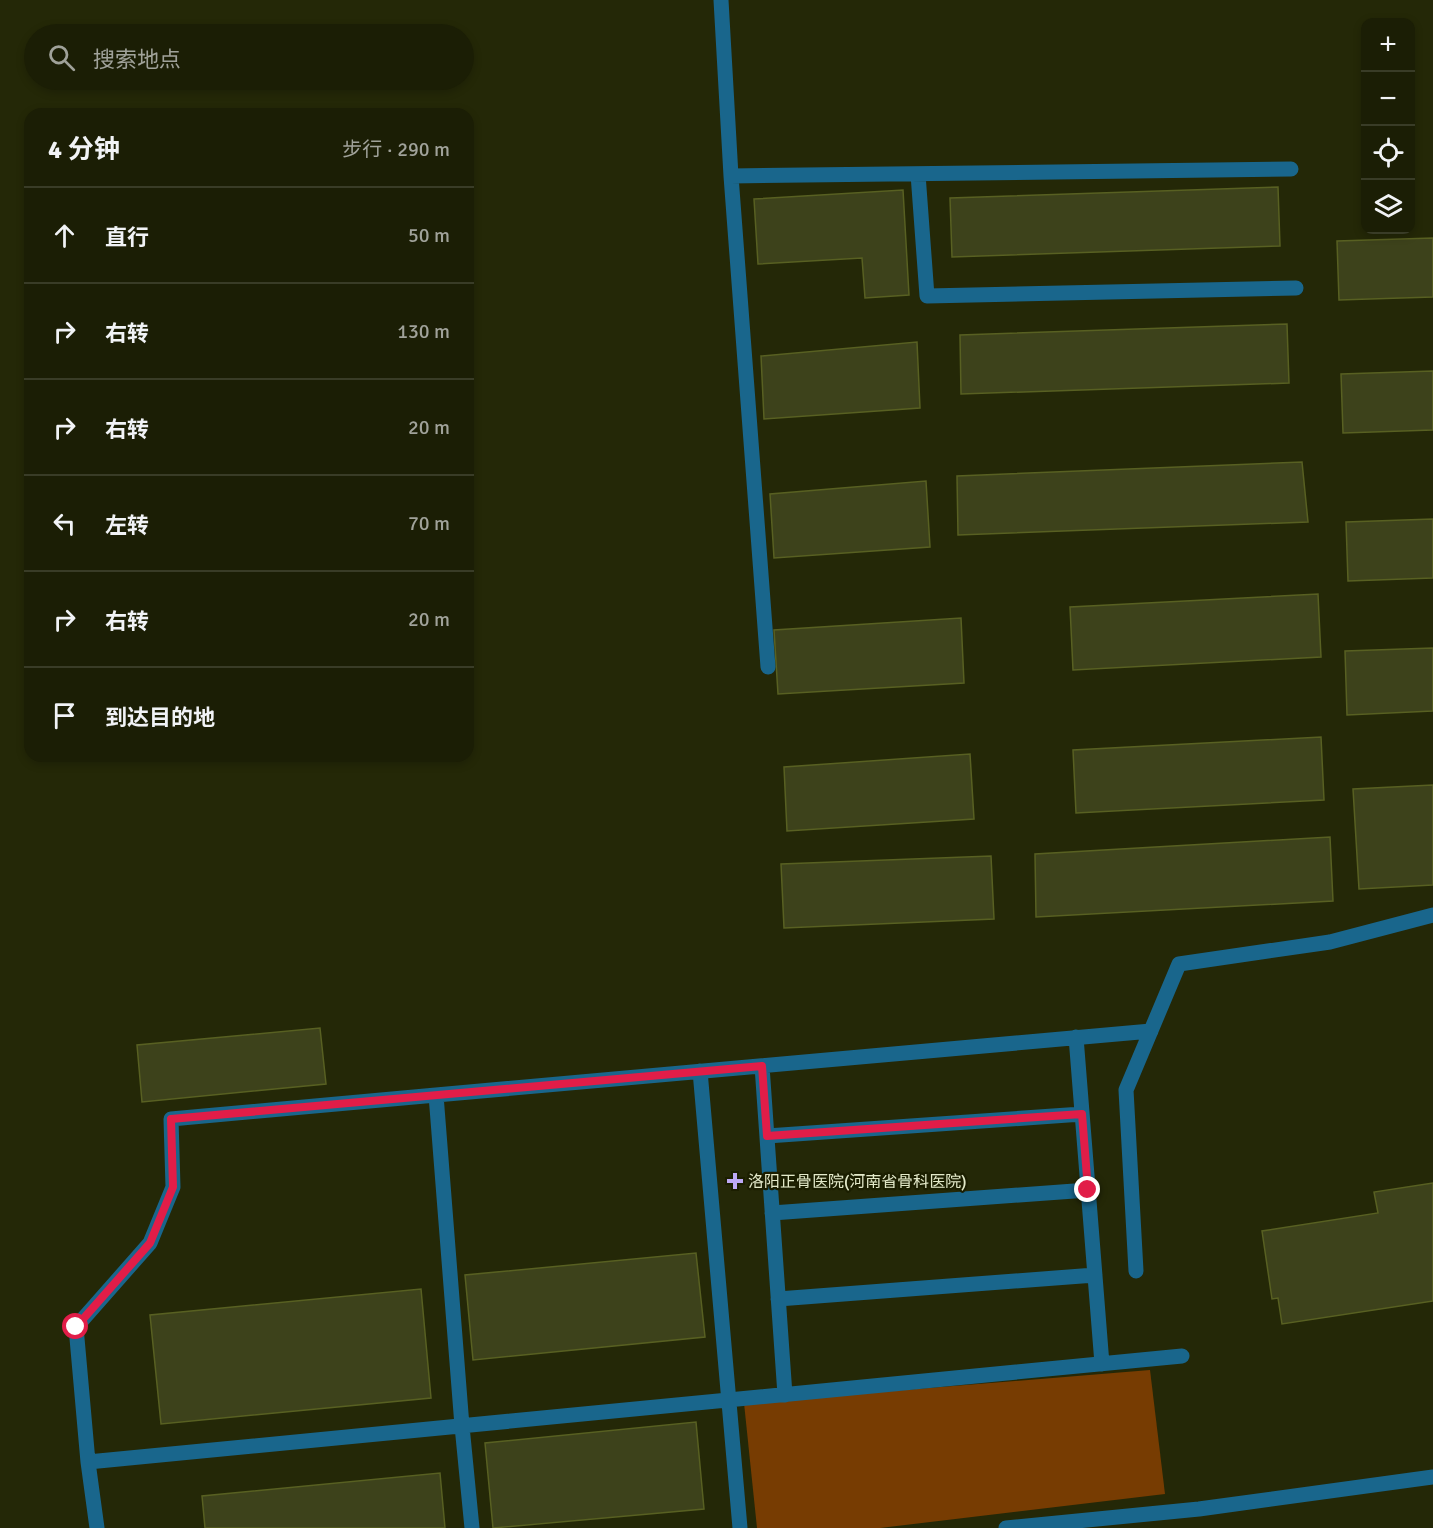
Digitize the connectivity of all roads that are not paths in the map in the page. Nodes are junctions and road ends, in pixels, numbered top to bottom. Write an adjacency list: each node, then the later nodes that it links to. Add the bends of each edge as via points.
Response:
1 (721, 0): 4 (lane)
2 (1291, 169): 3 (lane)
3 (918, 174): 4 (lane); 5 (lane, via 927,296)
4 (730, 176): 6 (lane)
5 (1296, 288)
6 (768, 667)
7 (1433, 915): 8 (lane, via 1330,942 1179,964)
8 (1151, 1031): 9 (lane); 17 (lane, via 1126,1090)
9 (1076, 1038): 10 (lane); 13 (lane)
10 (762, 1066): 11 (lane); 14 (lane)
11 (700, 1071): 12 (lane); 23 (lane)
12 (436, 1095): 24 (lane); 25 (lane, via 171,1119 173,1187 150,1243 76,1327)
13 (1082, 1114): 14 (lane); 15 (lane)
14 (767, 1136): 16 (lane)
15 (1088, 1190): 16 (lane); 18 (lane)
16 (772, 1214): 19 (lane)
17 (1136, 1271)
18 (1095, 1275): 19 (lane); 21 (lane)
19 (778, 1299): 22 (lane)
20 (1182, 1356): 21 (lane)
21 (1102, 1364): 22 (lane)
22 (785, 1395): 23 (lane)
23 (729, 1400): 24 (lane); 29 (lane)
24 (462, 1426): 25 (lane); 28 (lane)
25 (88, 1462): 27 (lane)
26 (1433, 1477): 30 (lane, via 1199,1509)
27 (98, 1528)
28 (472, 1528)
29 (740, 1528)
30 (1006, 1528)

